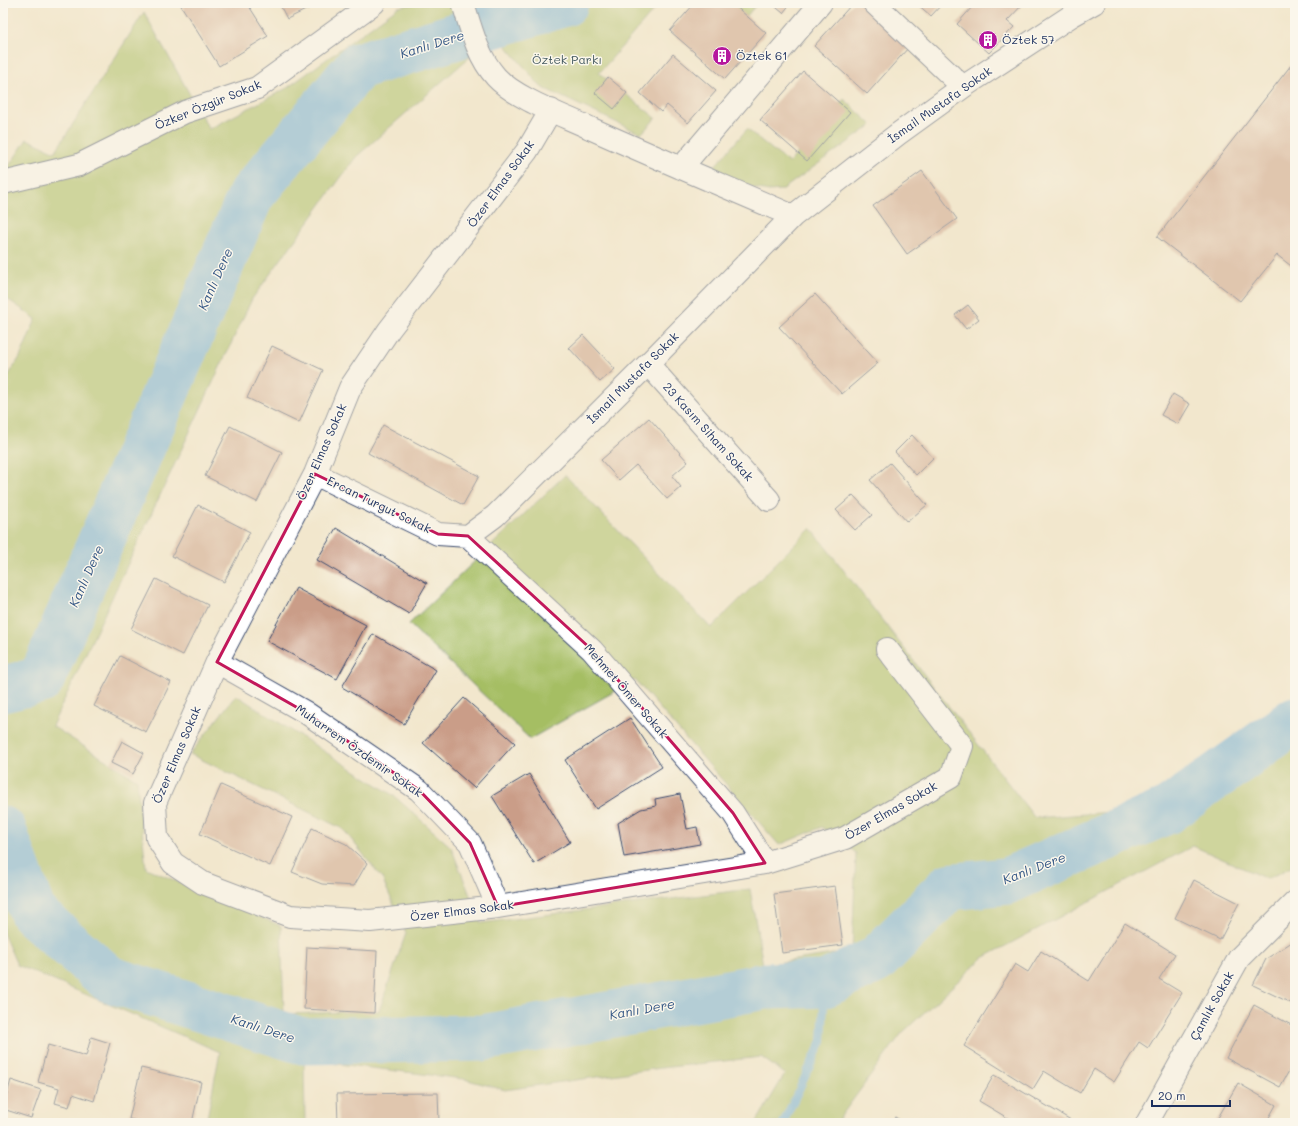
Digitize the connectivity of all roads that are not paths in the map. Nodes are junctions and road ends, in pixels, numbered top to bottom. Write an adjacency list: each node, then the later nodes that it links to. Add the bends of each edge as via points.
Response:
1 (374, 3): 10 (street, Özker Özgür Sokak, via 257,88 185,112 78,165)
2 (463, 3): 8 (street, via 484,61 510,89)
3 (821, 3): 9 (street)
4 (874, 3): 7 (street)
5 (1094, 3): 6 (street, İsmail Mustafa Sokak)
6 (1064, 10): 7 (street, İsmail Mustafa Sokak)
7 (963, 86): 11 (street, İsmail Mustafa Sokak)
8 (550, 110): 9 (street); 13 (street, Özer Elmas Sokak, via 527,151 389,330 350,388)
9 (681, 168): 11 (street)
10 (3, 184)
11 (793, 216): 12 (street, İsmail Mustafa Sokak)
12 (648, 364): 14 (street, 23 Kasım Siham Sokak); 15 (street, İsmail Mustafa Sokak, via 494,516)
13 (315, 474): 15 (street, Ercan Turgut Sokak, via 438,534); 17 (street, Özer Elmas Sokak)
14 (769, 500)
15 (468, 536): 18 (street, Mehmet Ömer Sokak, via 592,650 733,813)
16 (887, 649): 18 (street, Özer Elmas Sokak, via 962,746 950,776 845,838)
17 (218, 662): 20 (street, Muharrem Özdemir Sokak, via 305,712 419,790 470,843); 20 (street, Özer Elmas Sokak, via 155,803 157,838 173,863 203,882 290,916 370,921)
18 (765, 863): 20 (street, Özer Elmas Sokak)
19 (1295, 902): 21 (street, Çamlık Sokak, via 1239,958)
20 (498, 908)
21 (1147, 1123)

